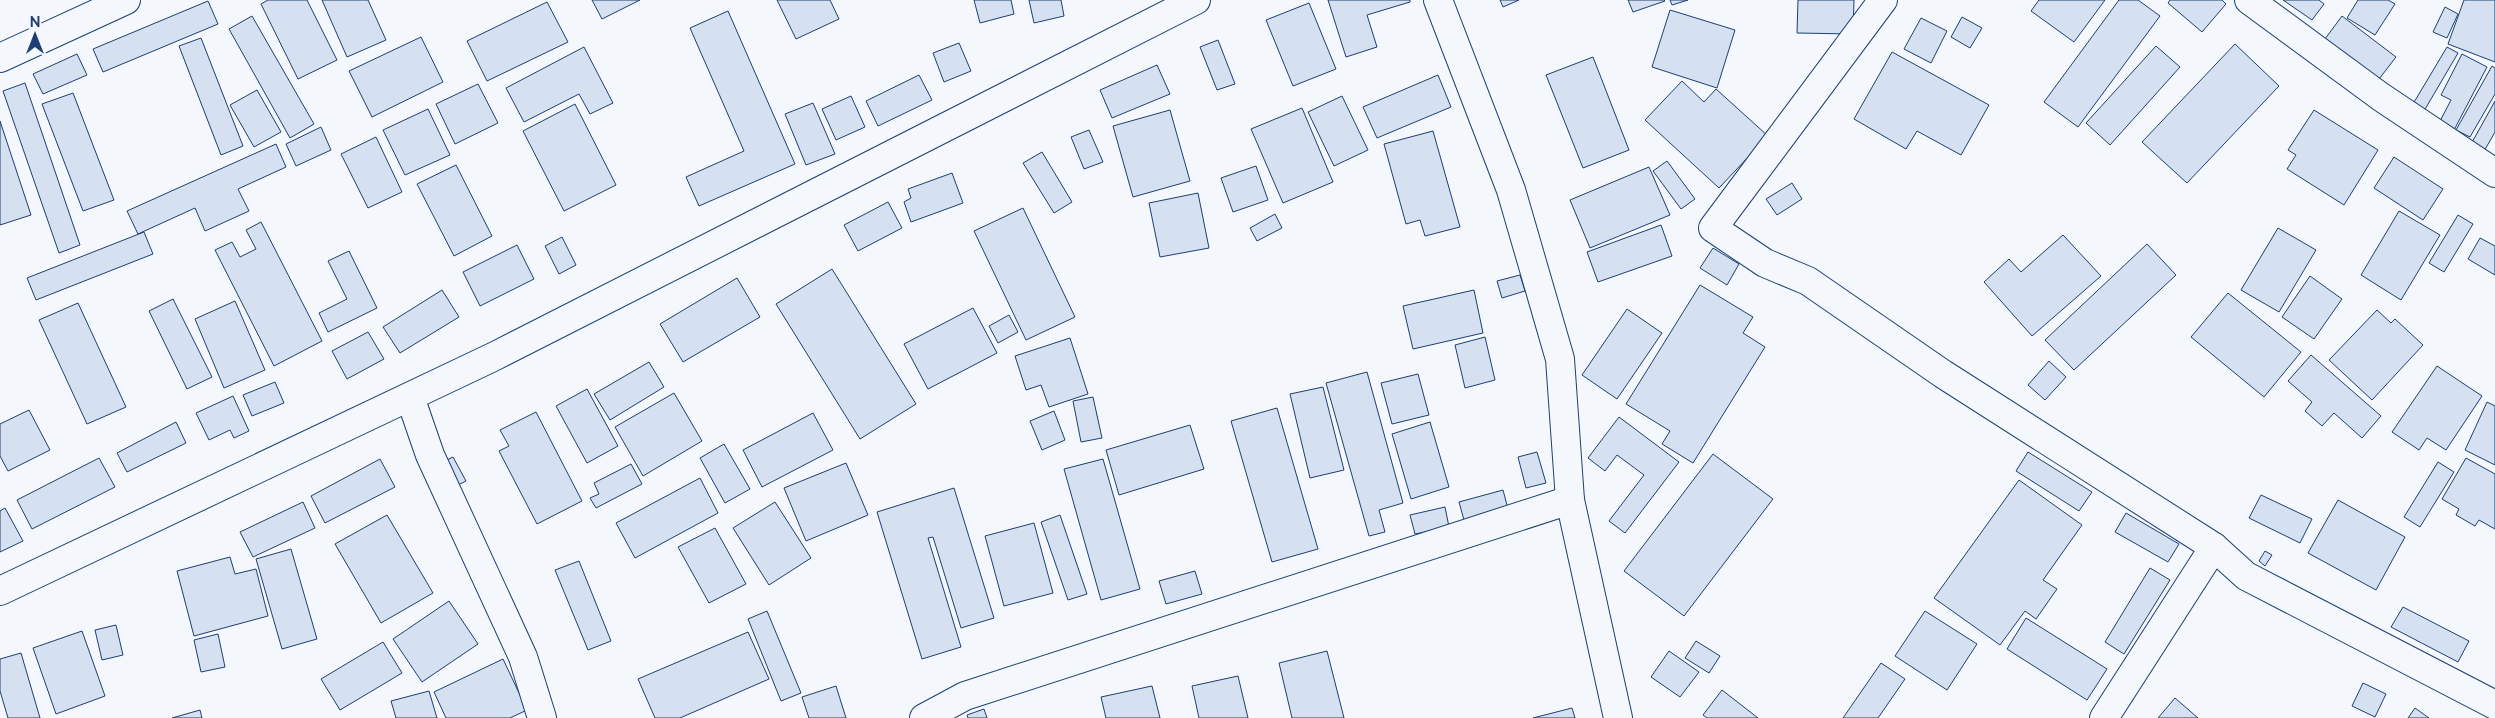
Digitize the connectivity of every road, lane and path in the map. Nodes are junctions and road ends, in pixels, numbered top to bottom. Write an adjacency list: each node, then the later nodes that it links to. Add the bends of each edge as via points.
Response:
1 (126, 0): 6 (street)
2 (1196, 0): 8 (street)
3 (1438, 0): 9 (street, via 1510,190 1560,358)
4 (1882, 0): 10 (street, via 1713,228 1765,263 1808,281 1943,374)
5 (2249, 0): 7 (street, via 2381,97)
6 (0, 58)
7 (2495, 173)
8 (410, 397): 11 (street); 13 (street, via 430,455 523,657)
9 (1570, 500): 14 (street, via 965,696); 15 (street)
10 (2214, 547): 12 (street, via 2246,576); 16 (street)
11 (0, 591)
12 (2495, 705)
13 (542, 718)
14 (924, 718)
15 (1618, 718)
16 (2104, 718)

